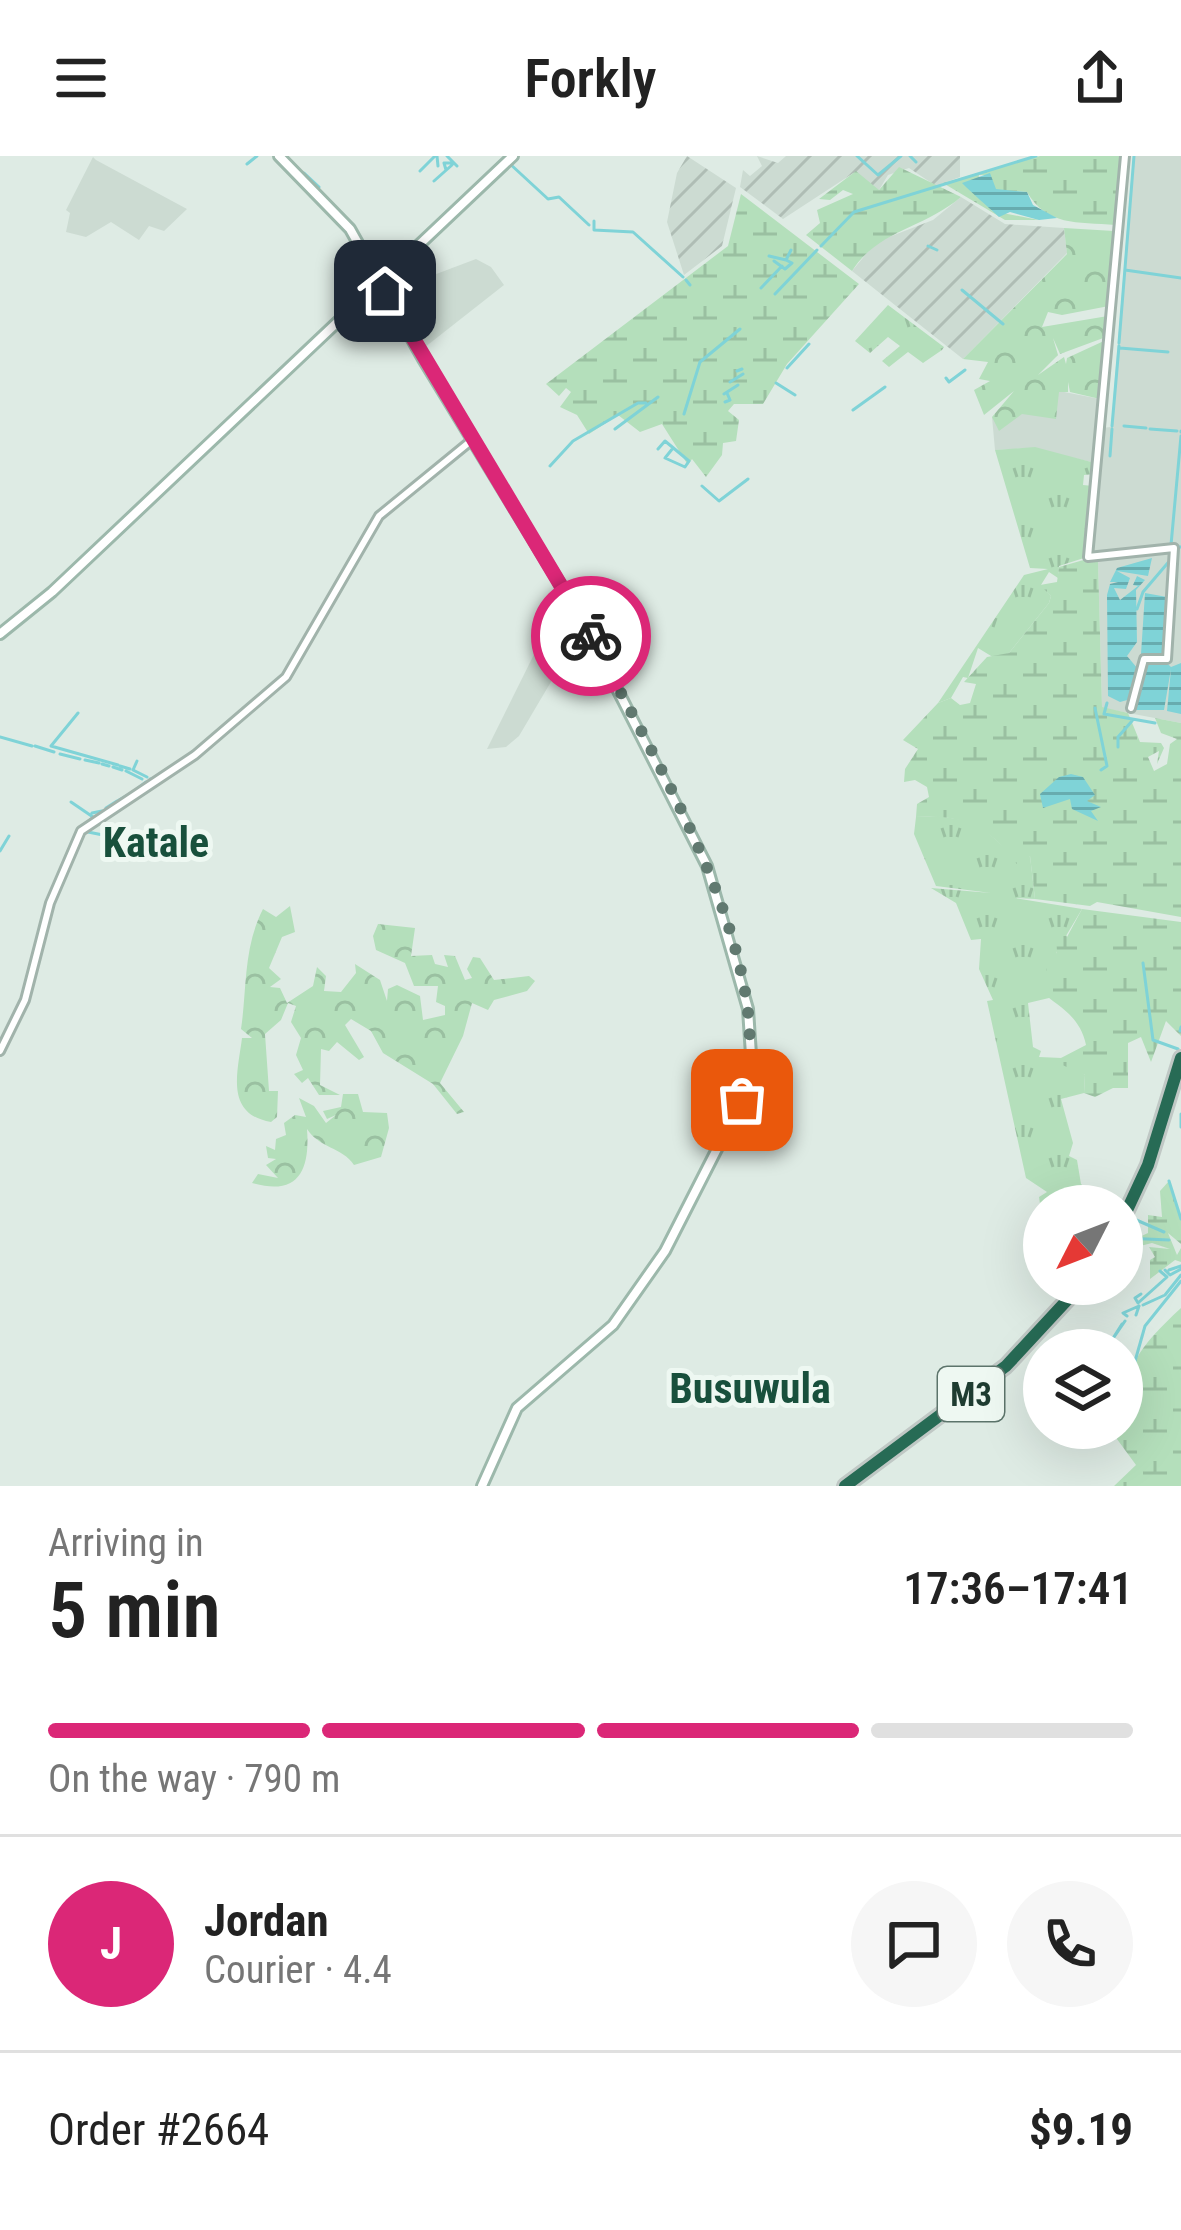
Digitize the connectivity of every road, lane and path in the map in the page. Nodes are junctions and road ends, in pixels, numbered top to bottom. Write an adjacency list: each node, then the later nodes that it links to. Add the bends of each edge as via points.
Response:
1 (279, 156): 4 (main road, via 339,212)
2 (513, 156): 4 (main road)
3 (1125, 156): 7 (street, via 1088,557 1174,548 1168,654 1144,659)
4 (378, 278): 5 (main road); 6 (main road)
5 (472, 440): 8 (street, via 379,516 286,677 195,755 81,831); 15 (main road, via 582,620 698,847 720,900 751,1040 739,1108 646,1284 613,1325 523,1400)
6 (0, 634)
7 (1131, 707)
8 (0, 1052)
9 (1181, 1058): 11 (highway)
10 (1181, 1078): 12 (highway)
11 (1139, 1185)
12 (1143, 1188)
13 (1065, 1305): 16 (highway, M3, via 1006,1366)
14 (1069, 1305): 17 (highway, M3, via 991,1386)
15 (482, 1486)
16 (844, 1486)
17 (854, 1486)

